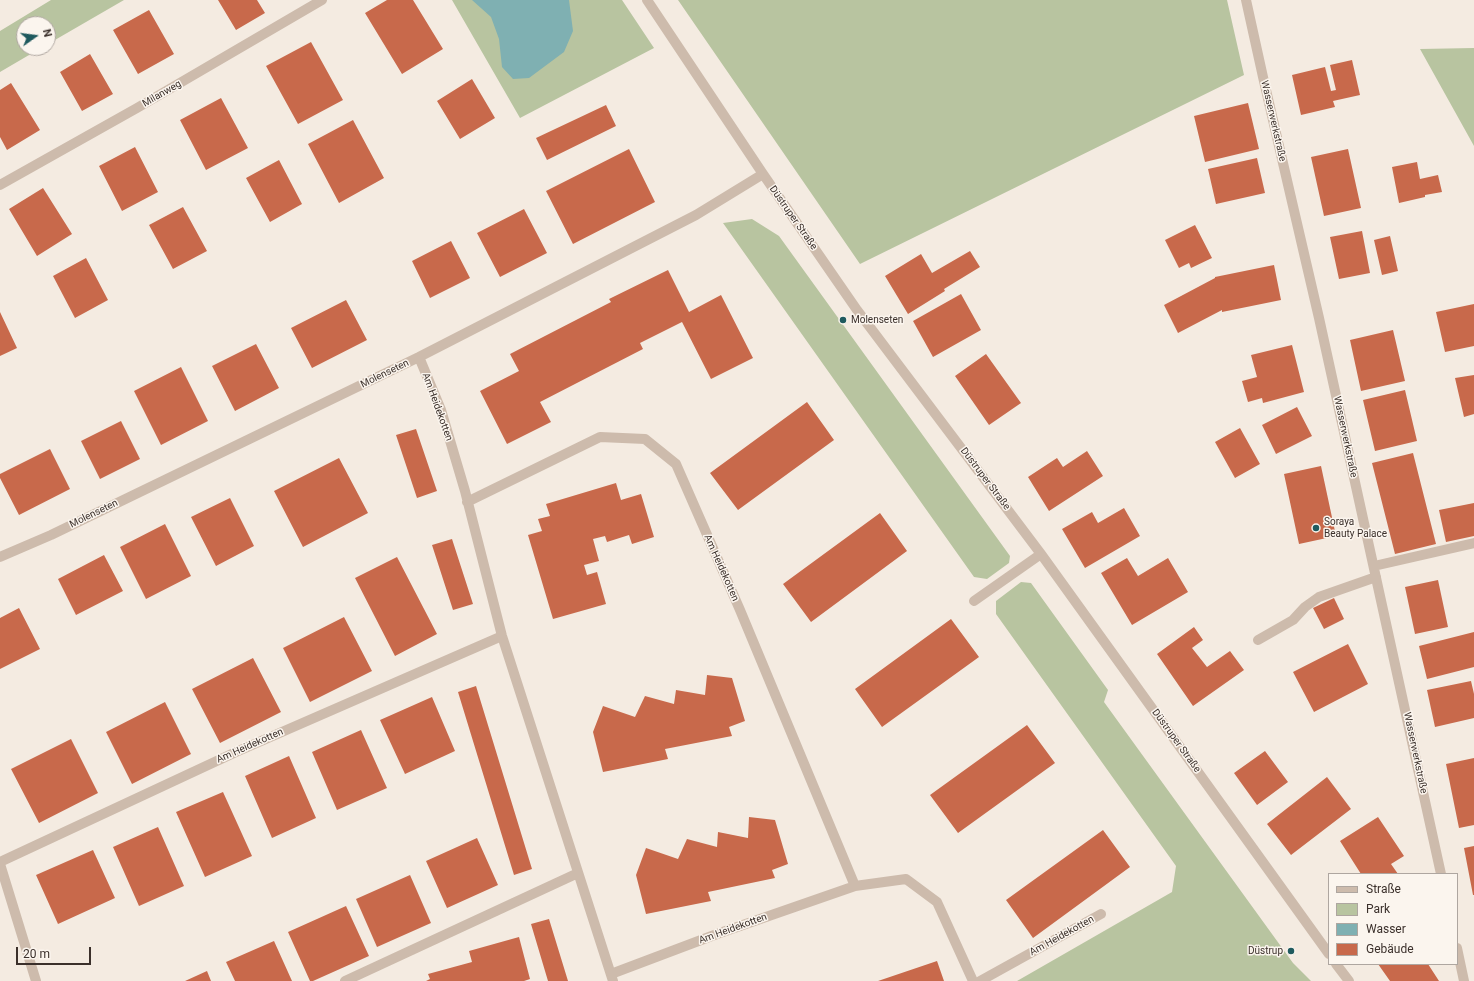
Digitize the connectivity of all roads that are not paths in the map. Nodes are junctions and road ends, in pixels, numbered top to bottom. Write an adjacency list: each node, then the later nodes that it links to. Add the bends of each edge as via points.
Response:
1 (322, 0): 5 (street, Milanweg)
2 (647, 0): 4 (street, Düstruper Straße)
3 (1246, 0): 11 (street, Wasserwerkstraße)
4 (763, 174): 6 (street, Molenseten, via 696,215); 9 (street, Düstruper Straße, via 857,310)
5 (0, 185)
6 (419, 357): 7 (street, Am Heidekotten, via 441,410); 10 (street, Molenseten)
7 (467, 502): 13 (street, Am Heidekotten); 18 (street, Am Heidekotten, via 600,437 645,439 676,464)
8 (1474, 543): 11 (street)
9 (1041, 554): 12 (street); 20 (street, Düstruper Straße)
10 (0, 558)
11 (1375, 572): 14 (street, via 1319,597 1292,620); 17 (street, Wasserwerkstraße)
12 (974, 601)
13 (502, 636): 15 (street, Am Heidekotten, via 236,752); 16 (street, Am Heidekotten)
14 (1258, 640)
15 (0, 863): 24 (street)
16 (578, 873): 23 (street, Am Heidekotten); 25 (street)
17 (1441, 873)
18 (855, 886): 23 (street, Am Heidekotten, via 717,934); 26 (street, Am Heidekotten, via 906,879 938,902)
19 (1101, 914): 27 (street, Am Heidekotten)
20 (1328, 953)
21 (1458, 953): 29 (street)
22 (1337, 965): 28 (street)
23 (612, 977)
24 (36, 981)
25 (345, 981)
26 (973, 981)
27 (980, 981)
28 (1349, 981)
29 (1464, 981)

